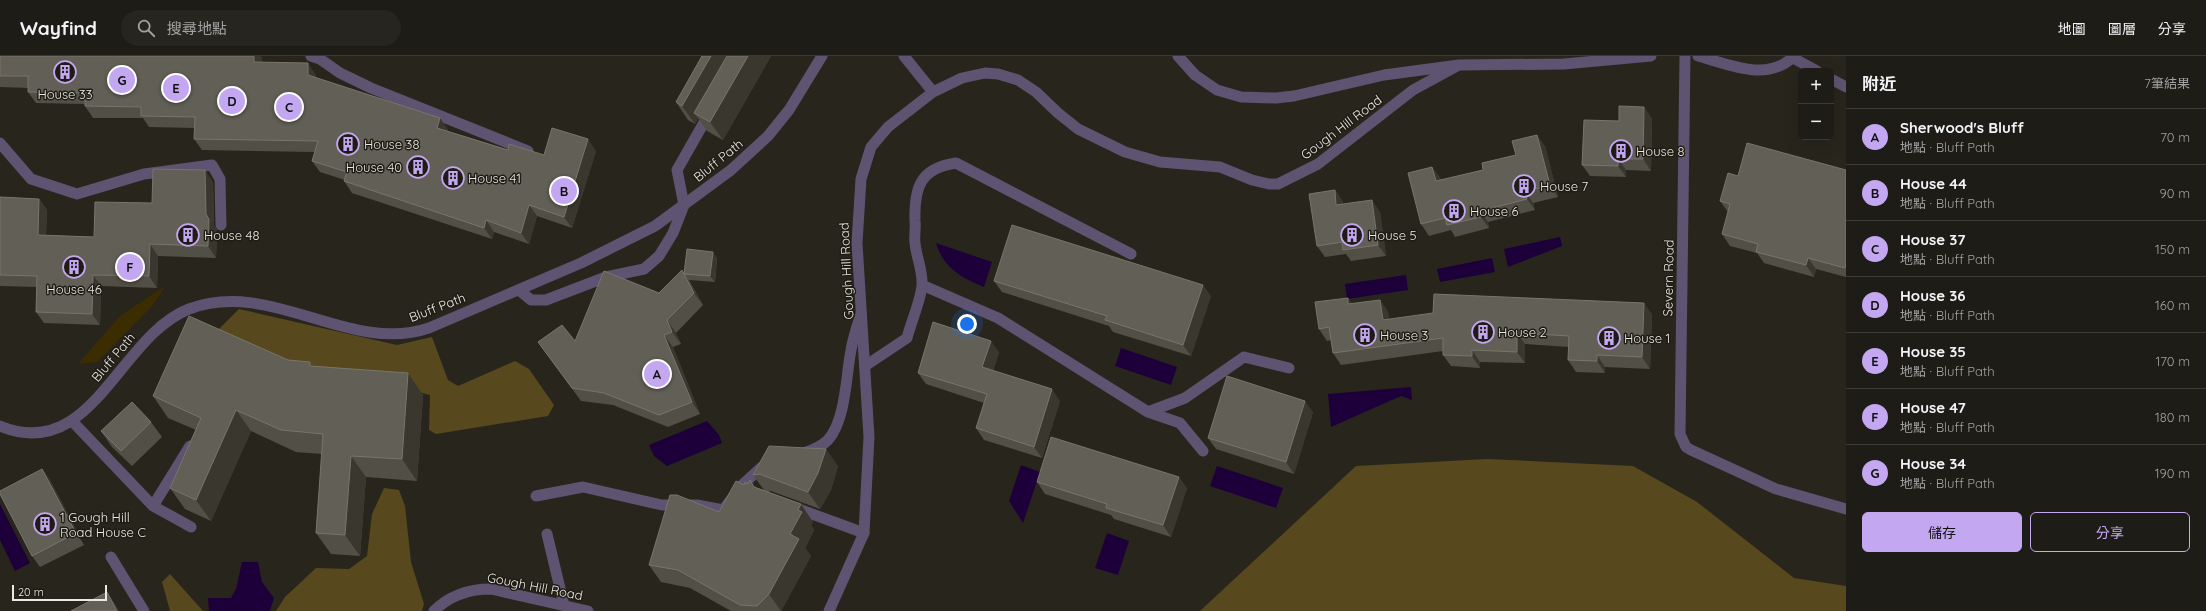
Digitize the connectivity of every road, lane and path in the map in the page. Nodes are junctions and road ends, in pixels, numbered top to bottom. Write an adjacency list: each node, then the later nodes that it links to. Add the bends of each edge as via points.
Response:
1 (311, 56): 17 (street, via 371,88)
2 (822, 56): 18 (street, Bluff Path, via 789,110 768,136 731,170)
3 (904, 56): 14 (street)
4 (1178, 56): 10 (street, via 1206,84 1227,94 1257,98 1294,96 1384,75)
5 (1652, 56): 9 (street)
6 (1685, 56): 36 (street, Severn Road, via 1680,434 1686,447 1691,450 1776,489)
7 (1698, 56): 8 (street, via 1760,71 1780,66)
8 (1793, 57): 11 (street)
9 (1565, 60): 10 (street)
10 (1459, 65): 14 (street, Gough Hill Road, via 1414,90 1308,171 1278,184 1252,180 1220,167 1160,162 1108,146 1066,121 1031,89 1007,76 985,73 972,75 952,81)
11 (1812, 68)
12 (1834, 81): 13 (street)
13 (1846, 87)
14 (933, 92): 23 (street, Gough Hill Road, via 879,137 864,167 859,196 857,236)
15 (715, 103): 18 (street, via 676,170)
16 (0, 143): 19 (street, via 31,179 77,194 144,174 212,165 220,179)
17 (540, 156)
18 (684, 205): 22 (street, Bluff Path, via 631,240); 22 (street, via 673,233 662,250 644,269 606,277 546,300 531,300)
19 (221, 225)
20 (1131, 254): 21 (street, via 956,163 944,165 925,176 915,198 914,241)
21 (922, 285): 24 (street, via 907,338); 26 (street, via 998,318)
22 (519, 290): 27 (street, Bluff Path, via 429,328 397,334 369,332 259,303 222,301 191,309 165,323 149,337 89,408)
23 (862, 311): 24 (street, Gough Hill Road); 31 (street, via 851,349 842,404 829,439 818,448)
24 (865, 366): 38 (street, Gough Hill Road, via 869,437)
25 (1288, 368): 26 (street, via 1244,357 1185,398)
26 (1148, 412): 30 (street, via 1180,423)
27 (72, 421): 28 (street, Bluff Path, via 38,432 17,432); 35 (street)
28 (0, 426)
29 (190, 446): 35 (street)
30 (1203, 451)
31 (790, 455)
32 (775, 457): 33 (street, via 742,485 724,510 697,505 662,505 583,486)
33 (536, 496)
34 (783, 503): 38 (street)
35 (153, 506): 37 (street)
36 (1846, 509)
37 (191, 527)
38 (864, 533): 45 (street, Gough Hill Road)
39 (547, 534): 41 (street)
40 (111, 557): 42 (street)
41 (564, 606): 43 (street, Gough Hill Road, via 491,589 481,589 449,599); 44 (street, Gough Hill Road)
42 (144, 611)
43 (434, 611)
44 (588, 611)
45 (829, 611)

